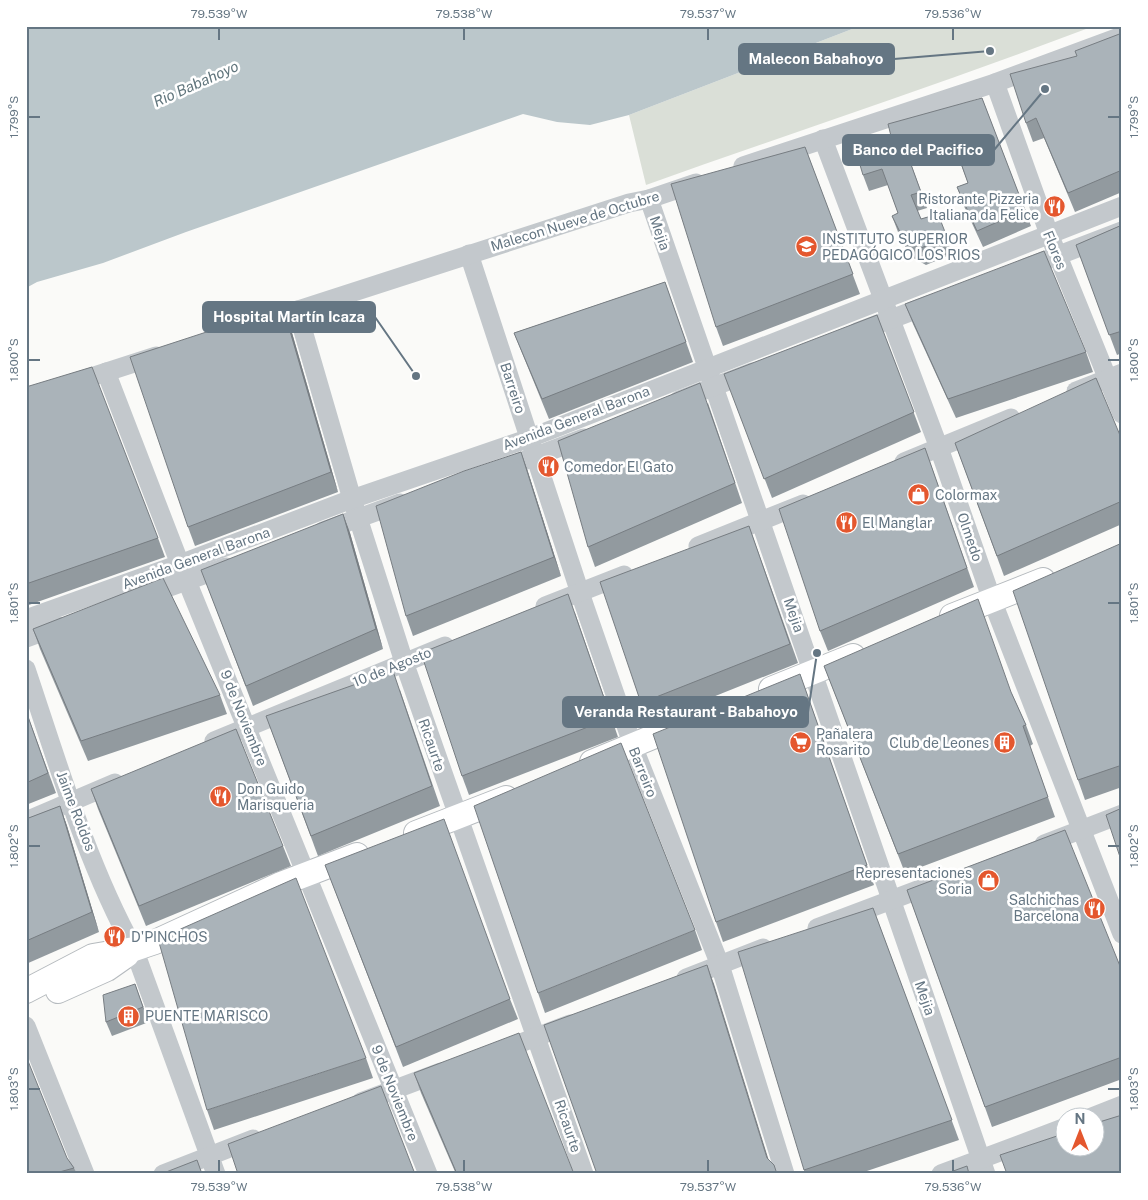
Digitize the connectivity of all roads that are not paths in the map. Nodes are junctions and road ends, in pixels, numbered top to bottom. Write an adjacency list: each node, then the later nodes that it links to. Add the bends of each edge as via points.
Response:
1 (1122, 36): 2 (street, Malecon Nueve de Octubre)
2 (995, 83): 3 (street, Malecon Nueve de Octubre); 7 (street, Flores)
3 (823, 139): 4 (street, Malecon Nueve de Octubre); 12 (street, Olmedo)
4 (649, 199): 8 (street, Malecon Nueve de Octubre); 19 (street, Mejia)
5 (1122, 206): 7 (street, Avenida General Barona)
6 (1122, 231): 9 (street)
7 (1049, 234): 9 (street, Flores); 12 (street, Avenida General Barona)
8 (469, 254): 13 (street, Malecon Nueve de Octubre); 29 (street, Barreiro)
9 (1057, 256): 10 (street); 21 (street, Flores)
10 (1011, 274)
11 (946, 298): 14 (street)
12 (883, 299): 14 (street, Olmedo); 19 (street, Avenida General Barona)
13 (297, 310): 15 (street, Malecon Nueve de Octubre); 36 (street, Ricaurte)
14 (891, 319): 16 (street); 30 (street, Olmedo)
15 (243, 328)
16 (844, 337)
17 (170, 352): 20 (street)
18 (770, 365): 22 (street, Avenida General Barona)
19 (708, 366): 22 (street, Mejia); 29 (street, Avenida General Barona)
20 (106, 372): 24 (street); 44 (street, 9 de Noviembre)
21 (1114, 376): 23 (street); 27 (street, Flores)
22 (715, 386): 25 (street, Avenida General Barona); 38 (street, Mejia)
23 (1063, 397)
24 (26, 398)
25 (661, 408)
26 (1027, 411): 30 (street)
27 (1122, 414)
28 (599, 432): 31 (street, Avenida General Barona)
29 (530, 438): 31 (street, Barreiro); 36 (street, Avenida General Barona)
30 (939, 448): 32 (street); 46 (street, Olmedo)
31 (537, 457): 33 (street, Avenida General Barona); 45 (street, Barreiro)
32 (885, 470)
33 (480, 476)
34 (823, 495): 38 (street)
35 (415, 498): 37 (street)
36 (352, 500): 37 (street, Ricaurte); 44 (street, Avenida General Barona)
37 (359, 518): 39 (street); 55 (street, Ricaurte)
38 (761, 521): 40 (street); 57 (street, Mejia)
39 (304, 538)
40 (679, 553)
41 (241, 561): 44 (street, Avenida General Barona)
42 (643, 567): 45 (street)
43 (1066, 571): 46 (main road)
44 (184, 573): 47 (street, Avenida General Barona); 49 (street, Avenida General Barona); 60 (street, 9 de Noviembre)
45 (580, 593): 48 (street); 61 (street, Barreiro)
46 (992, 600): 51 (main road); 70 (street, Olmedo)
47 (124, 603)
48 (524, 614)
49 (26, 619)
50 (80, 619): 52 (street)
51 (929, 625)
52 (26, 638)
53 (459, 640): 55 (street, 10 de Agosto)
54 (876, 647): 57 (main road)
55 (404, 662): 60 (street, 10 de Agosto); 68 (street, Ricaurte)
56 (26, 669): 66 (street, Jaime Roldos)
57 (813, 672): 58 (main road); 74 (street, Mejia)
58 (750, 698)
59 (705, 716): 61 (main road)
60 (247, 726): 62 (street, 10 de Agosto); 72 (street, 9 de Noviembre)
61 (633, 746): 63 (main road); 79 (street, Barreiro)
62 (194, 749)
63 (568, 772)
64 (133, 775): 66 (street)
65 (522, 791): 68 (main road)
66 (71, 802): 69 (street); 78 (street, Jaime Roldos, via 120,923)
67 (1122, 814): 70 (street)
68 (458, 818): 72 (main road); 85 (street, Ricaurte)
69 (26, 821)
70 (1083, 830): 71 (street); 76 (street, Olmedo)
71 (1028, 850)
72 (307, 874): 78 (main road); 88 (street, 9 de Noviembre)
73 (946, 879): 74 (street)
74 (891, 899): 75 (street); 95 (street, Mejia)
75 (801, 934)
76 (1122, 934)
77 (783, 940): 79 (street)
78 (134, 949): 81 (main road, via 93,956); 82 (main road, via 107,969); 94 (street, Jaime Roldos)
79 (720, 965): 80 (street); 101 (street, Barreiro)
80 (665, 986)
81 (26, 991)
82 (26, 1005)
83 (583, 1019): 85 (street)
84 (26, 1026): 96 (street)
85 (537, 1037): 86 (street); 100 (street, Ricaurte)
86 (482, 1057)
87 (455, 1067): 88 (street)
88 (394, 1090): 90 (street); 99 (street, 9 de Noviembre)
89 (1122, 1105): 91 (street)
90 (346, 1107)
91 (1106, 1111)
92 (272, 1132): 94 (street)
93 (1056, 1132): 95 (street)
94 (210, 1156): 97 (street); 98 (street, Jaime Roldos)
95 (983, 1167): 102 (street)
96 (85, 1174)
97 (163, 1174)
98 (216, 1174)
99 (428, 1174)
100 (584, 1174)
101 (785, 1174)
102 (941, 1174)

